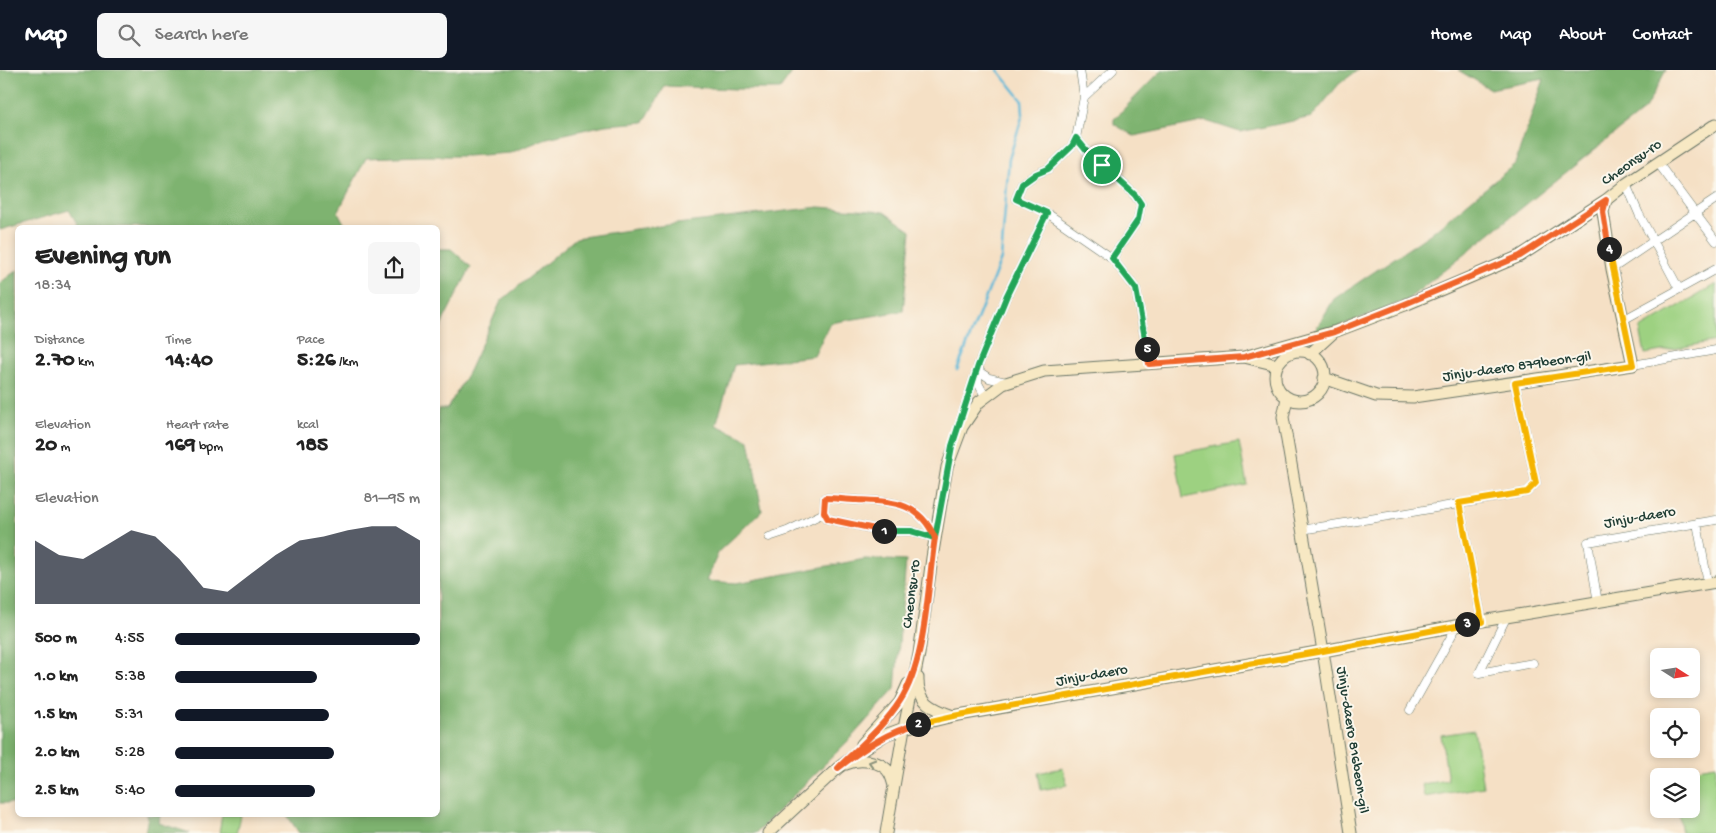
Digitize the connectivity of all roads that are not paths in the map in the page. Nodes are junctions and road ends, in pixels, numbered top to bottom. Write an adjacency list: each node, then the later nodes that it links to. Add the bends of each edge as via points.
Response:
1 (1080, 70): 3 (street)
2 (1113, 70): 3 (street)
3 (1084, 97): 5 (street)
4 (1716, 124): 6 (street, Cheonsu-ro)
5 (1076, 138): 10 (street, via 1052,165 1022,184 1016,199); 14 (street, via 1141,204 1138,220)
6 (1658, 163): 7 (street, Cheonsu-ro); 11 (street)
7 (1626, 184): 8 (street, Cheonsu-ro); 12 (street)
8 (1606, 200): 15 (street, Cheonsu-ro, via 1603,212); 19 (street, via 1520,256)
9 (1715, 200): 11 (street)
10 (1047, 213): 14 (street); 26 (street, via 1007,295)
11 (1695, 214): 12 (street); 13 (street)
12 (1654, 241): 15 (street); 17 (street)
13 (1716, 241)
14 (1112, 258): 23 (street, via 1136,289)
15 (1612, 269): 18 (street, Cheonsu-ro)
16 (1716, 269): 17 (street)
17 (1679, 290): 18 (street)
18 (1623, 320): 25 (street, Cheonsu-ro)
19 (1334, 332): 21 (street); 22 (street)
20 (1716, 350): 25 (street, Jinju-daero 879beon-gil)
21 (1310, 354): 24 (street, via 1288,354); 27 (street, via 1321,365)
22 (1244, 357): 23 (street, Cheonsu-ro); 24 (street, Cheonsu-ro)
23 (1149, 364): 28 (street, Cheonsu-ro, via 1044,371)
24 (1278, 365): 31 (street, via 1275,380)
25 (1633, 365): 29 (street, Jinju-daero 879beon-gil)
26 (978, 366): 28 (street, via 980,372 989,378); 30 (street, via 978,383); 32 (street)
27 (1324, 378): 29 (street, Jinju-daero 879beon-gil, via 1365,393 1392,397); 31 (street, via 1319,392 1308,400)
28 (1008, 382): 30 (street, Cheonsu-ro)
29 (1515, 383): 33 (street, via 1536,483 1527,492)
30 (985, 396): 32 (street, Cheonsu-ro, via 962,427)
31 (1287, 398): 37 (street, Jinju-daero 816beon-gil, via 1283,417)
32 (947, 467): 39 (street, Cheonsu-ro)
33 (1459, 503): 37 (street); 43 (street)
34 (824, 512): 38 (street, via 788,531); 39 (street, via 828,519 836,521 888,532 911,531); 39 (street, via 825,498 900,504 924,519)
35 (1716, 520): 36 (street, Jinju-daero)
36 (1697, 523): 40 (street, Jinju-daero); 41 (street, Jinju-daero, via 1588,542)
37 (1301, 530): 45 (street, Jinju-daero 816beon-gil)
38 (768, 537)
39 (935, 538): 46 (street, Cheonsu-ro)
40 (1712, 583): 41 (street, Jinju-daero)
41 (1598, 603): 42 (street, Jinju-daero)
42 (1506, 618): 43 (street, Jinju-daero); 47 (street, via 1479,672)
43 (1482, 622): 44 (street, Jinju-daero)
44 (1457, 626): 45 (street, Jinju-daero); 48 (street)
45 (1323, 651): 49 (street, Jinju-daero); 55 (street, Jinju-daero 816beon-gil)
46 (919, 654): 49 (street, via 918,687 922,696 928,705); 50 (street, Cheonsu-ro); 51 (street, via 900,702)
47 (1533, 663)
48 (1410, 710)
49 (953, 716): 50 (street, Jinju-daero)
50 (904, 728): 51 (street, Jinju-daero, via 871,744); 52 (street, Cheonsu-ro)
51 (838, 768): 52 (street, one-way to 51, via 888,771 872,762 862,760); 53 (street, Jinju-daero)
52 (894, 788): 54 (street, Cheonsu-ro)
53 (768, 833)
54 (886, 833)
55 (1351, 833)

